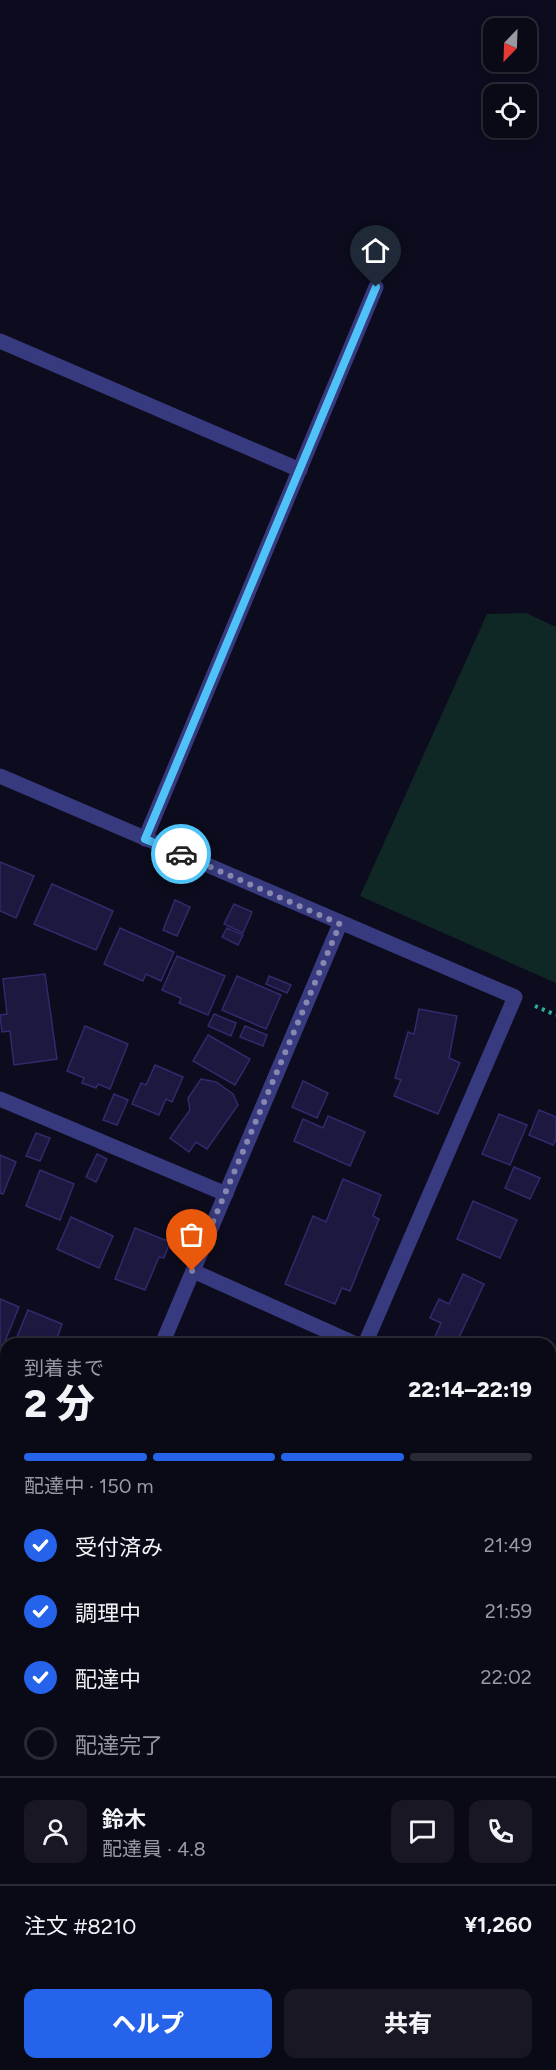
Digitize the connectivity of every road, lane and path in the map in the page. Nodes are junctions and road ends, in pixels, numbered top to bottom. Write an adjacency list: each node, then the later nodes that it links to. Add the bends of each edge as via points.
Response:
1 (376, 287): 3 (street)
2 (0, 341): 3 (street)
3 (300, 470): 5 (street)
4 (0, 776): 5 (street)
5 (145, 839): 6 (street)
6 (340, 924): 8 (street); 12 (street, via 515,997)
7 (0, 1099): 8 (street)
8 (226, 1194): 9 (street)
9 (192, 1271): 10 (street); 11 (street)
10 (164, 1338)
11 (343, 1338)
12 (368, 1338)

